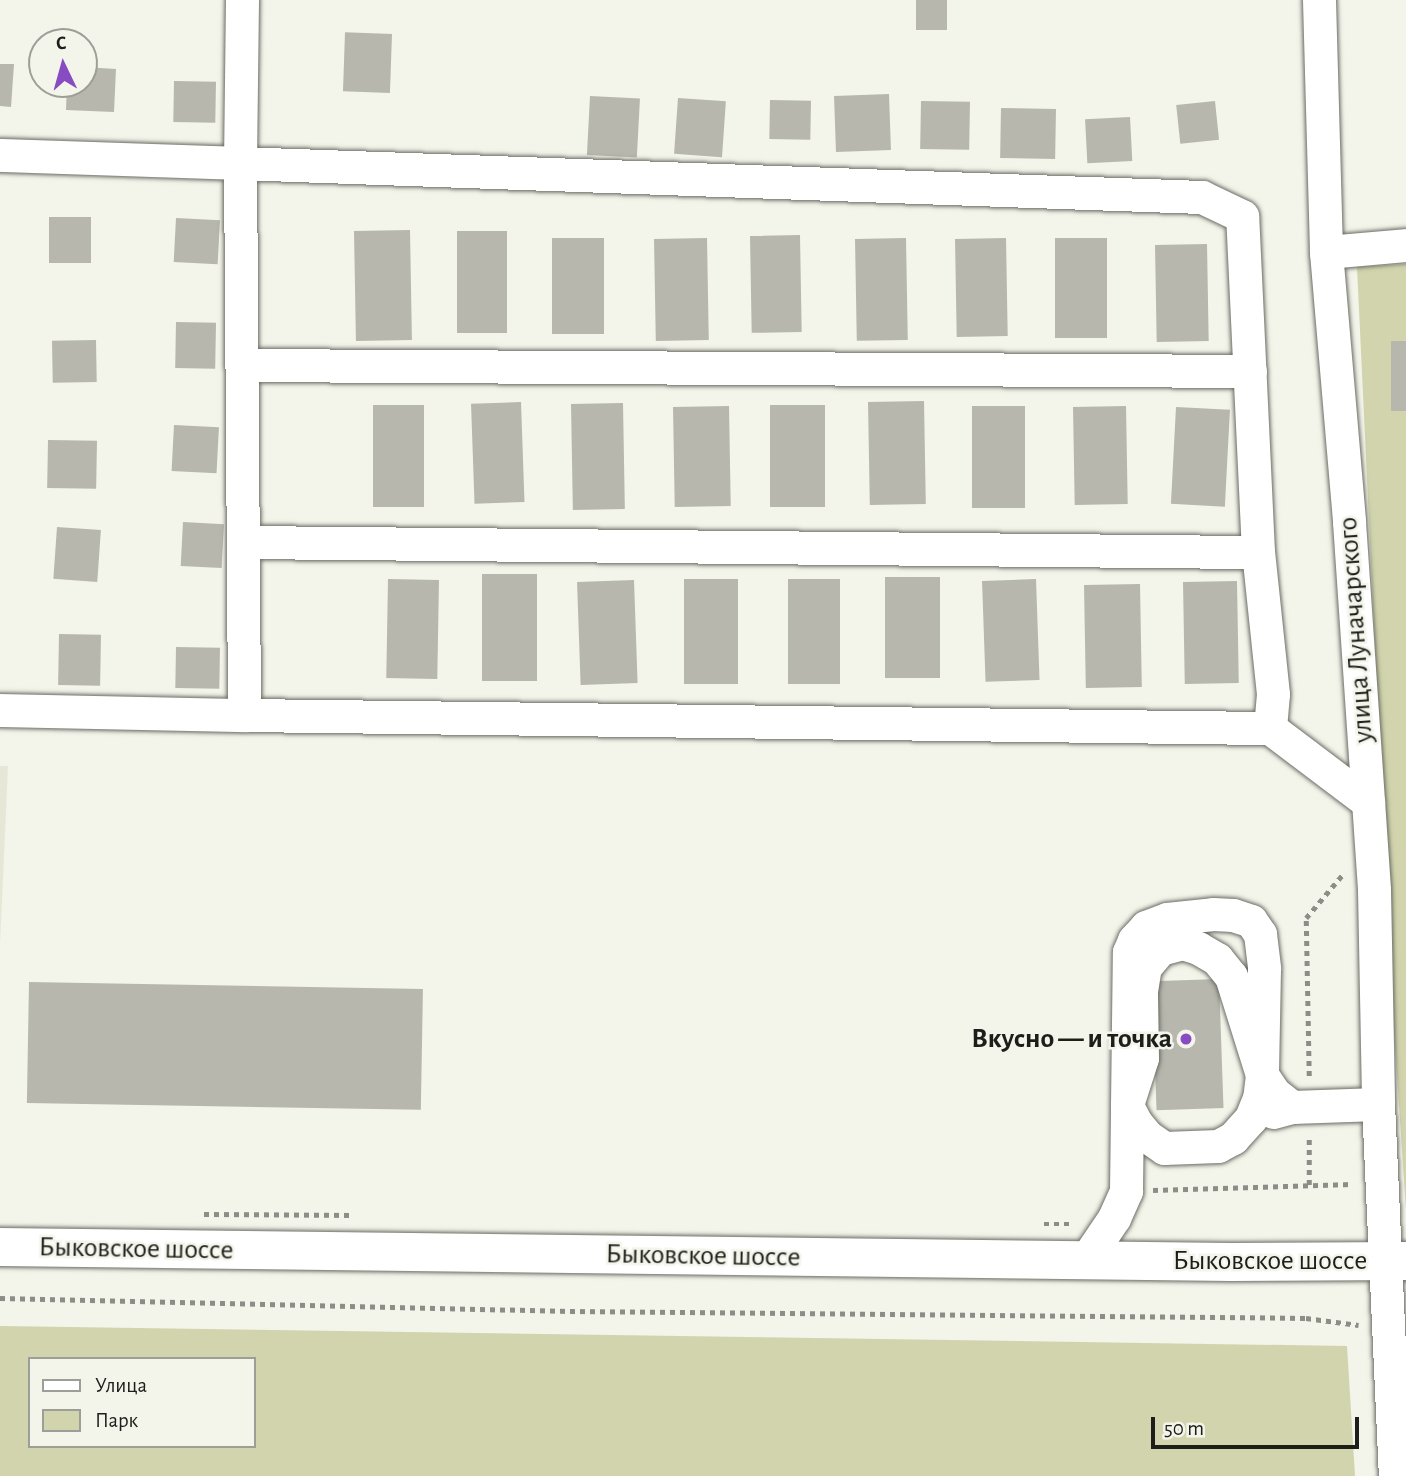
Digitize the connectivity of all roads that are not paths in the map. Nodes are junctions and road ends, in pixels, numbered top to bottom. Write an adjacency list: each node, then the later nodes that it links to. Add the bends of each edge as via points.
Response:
1 (242, 0): 4 (street)
2 (1319, 0): 6 (street, улица Луначарского)
3 (0, 155): 4 (street)
4 (240, 163): 7 (street); 8 (street, via 1202,197 1242,216)
5 (1406, 245): 6 (street)
6 (1326, 252): 14 (street, улица Луначарского)
7 (243, 365): 8 (street); 9 (street)
8 (1250, 371): 10 (street)
9 (244, 542): 10 (street); 12 (street)
10 (1258, 552): 13 (street, via 1273,694)
11 (0, 710): 12 (street)
12 (244, 715): 13 (street)
13 (1270, 728): 14 (street)
14 (1368, 802): 16 (street, улица Луначарского)
15 (1262, 1075): 17 (street, via 1231,976 1217,959 1182,943 1160,949 1145,967 1142,1058); 17 (street, via 1264,969 1260,934 1251,921 1233,915 1167,919 1146,928 1129,952); 18 (street, via 1274,1093); 19 (street)
16 (1378, 1104): 18 (street); 22 (street, улица Луначарского, via 1362,1189)
17 (1128, 1105): 19 (street, via 1136,1123 1164,1148 1218,1146 1233,1138); 21 (street, via 1126,1191)
18 (1301, 1107): 19 (street)
19 (1251, 1118)
20 (0, 1247): 21 (main road, Быковское шоссе)
21 (1085, 1261): 22 (main road, Быковское шоссе)
22 (1395, 1261): 23 (street, улица Луначарского)
23 (1397, 1329): 24 (street, улица Луначарского)
24 (1395, 1476)

